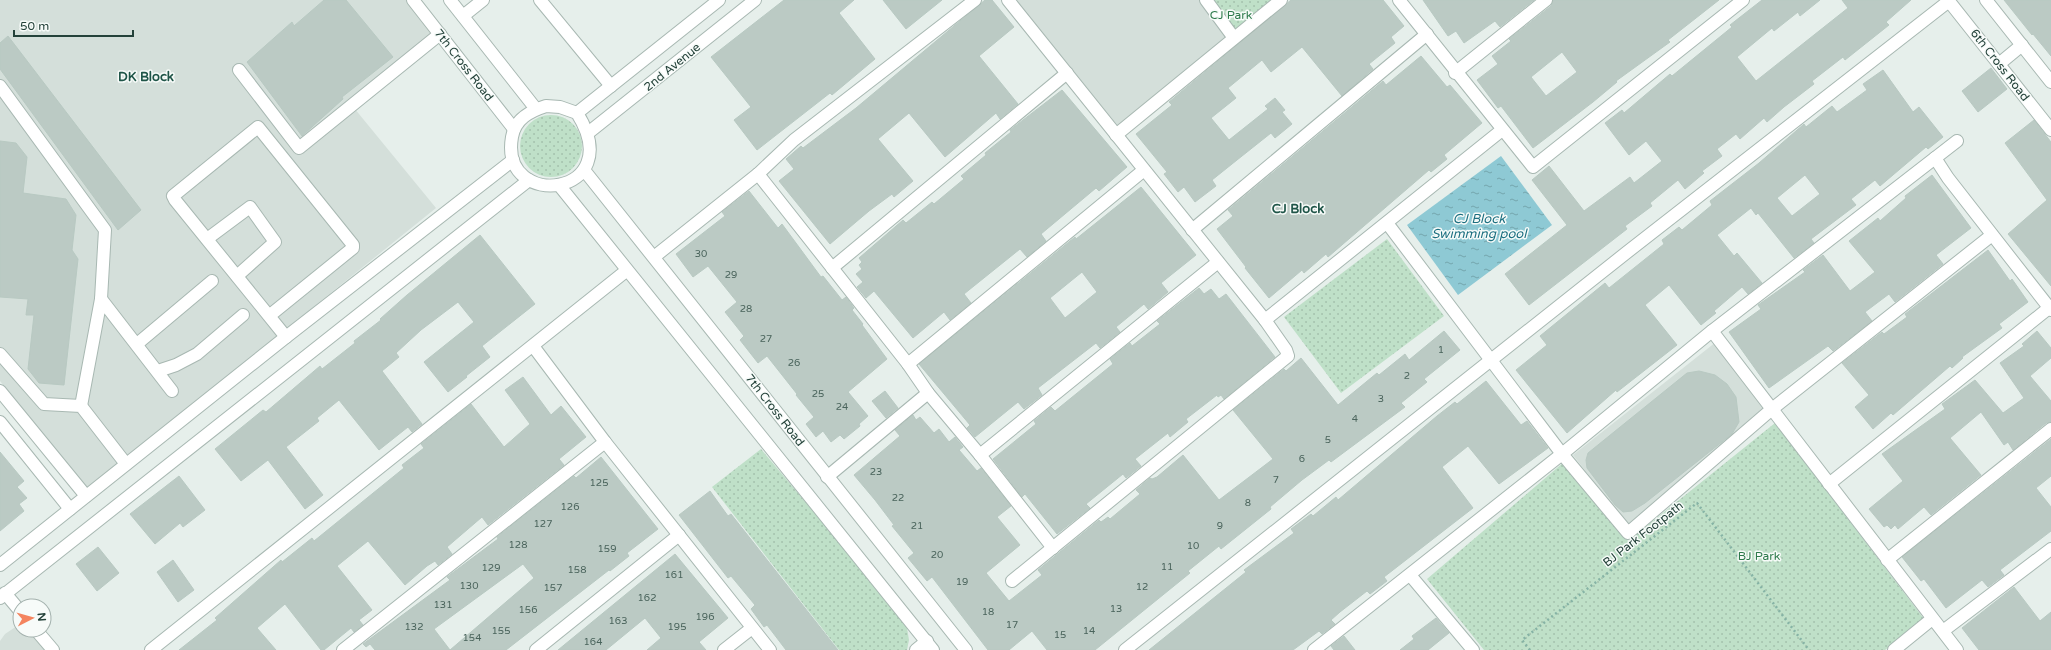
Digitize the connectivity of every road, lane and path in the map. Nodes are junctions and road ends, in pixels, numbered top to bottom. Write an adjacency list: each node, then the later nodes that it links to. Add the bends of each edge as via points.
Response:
1 (413, 0): 17 (street, 7th Cross Road)
2 (450, 0): 16 (street)
3 (484, 0): 16 (street)
4 (540, 0): 27 (street)
5 (719, 0): 27 (street, 2nd Avenue)
6 (755, 0): 33 (street, 2nd Avenue)
7 (975, 0): 40 (street, via 794,140)
8 (1008, 0): 23 (street)
9 (1206, 0): 19 (street)
10 (1281, 0): 19 (street)
11 (1399, 0): 18 (street)
12 (1546, 0): 24 (street)
13 (1743, 0): 31 (street, via 1537,166 1533,168 1529,164)
14 (1949, 0): 21 (street, 6th Cross Road); 63 (street)
15 (1986, 0): 20 (street)
16 (463, 16): 28 (street)
17 (440, 34): 22 (street, via 299,148); 30 (street, 7th Cross Road)
18 (1427, 34): 24 (street); 44 (street)
19 (1234, 38): 34 (street)
20 (2022, 45): 21 (street); 25 (street)
21 (1999, 64): 32 (street, 6th Cross Road)
22 (239, 70)
23 (1067, 73): 34 (street); 49 (street)
24 (1455, 73): 31 (street)
25 (2051, 82)
26 (0, 86): 53 (street, via 105,230)
27 (611, 86): 29 (street, 2nd Avenue)
28 (536, 109): 29 (street, via 546,106 560,107); 30 (street, via 519,120)
29 (577, 113): 33 (street)
30 (514, 129): 37 (street, via 510,147)
31 (1502, 130): 43 (street)
32 (2051, 130)
33 (588, 133): 38 (street, via 590,147)
34 (1116, 135): 39 (street)
35 (1957, 141): 36 (street)
36 (1935, 158): 45 (street); 58 (street)
37 (512, 160): 41 (street, via 518,171); 59 (street)
38 (584, 170): 42 (street, via 570,182); 47 (street, 7th Cross Road)
39 (1144, 170): 44 (street); 64 (street)
40 (758, 174): 47 (street); 49 (street)
41 (529, 180): 42 (street, via 541,186); 88 (street)
42 (559, 185): 50 (street)
43 (1387, 223): 57 (street); 63 (street)
44 (1192, 230): 48 (street)
45 (1992, 235): 54 (street); 70 (street)
46 (207, 239): 51 (street); 51 (street, via 250,208 275,242); 56 (street, via 173,196 258,127 353,245 353,248)
47 (654, 257): 77 (street, 7th Cross Road)
48 (1218, 262): 57 (street); 75 (street)
49 (832, 268): 64 (street)
50 (626, 271): 61 (street); 94 (street)
51 (237, 276): 56 (street)
52 (212, 281): 60 (street)
53 (101, 299): 60 (street); 69 (street)
54 (2050, 309): 78 (street)
55 (243, 315): 65 (street, via 197,354 176,365)
56 (269, 316): 59 (street)
57 (1265, 320): 82 (street, via 1288,356)
58 (1712, 331): 70 (street); 74 (street)
59 (286, 337): 76 (street)
60 (137, 344): 65 (street)
61 (533, 346): 73 (street); 97 (street)
62 (0, 354): 69 (street, via 44,404)
63 (1490, 361): 74 (street); 104 (street)
64 (908, 364): 68 (street)
65 (158, 370): 67 (street)
66 (0, 391): 79 (street)
67 (172, 391)
68 (928, 393): 75 (street); 77 (street)
69 (81, 406): 76 (street)
70 (1772, 409): 74 (street, via 1628,533); 78 (street)
71 (0, 422): 80 (street)
72 (2051, 429): 84 (street)
73 (605, 442): 81 (street); 98 (street)
74 (1562, 454): 86 (street)
75 (980, 455): 82 (street)
76 (126, 464): 79 (street)
77 (828, 477): 103 (street, 7th Cross Road)
78 (1829, 484): 84 (street)
79 (86, 496): 80 (street)
80 (70, 508): 85 (street)
81 (680, 535): 91 (street); 99 (street)
82 (1053, 548): 87 (street)
83 (2051, 549): 92 (street)
84 (1887, 560): 90 (street)
85 (0, 564)
86 (1410, 575): 95 (street); 105 (street)
87 (1012, 581)
88 (3, 596): 89 (street)
89 (12, 604)
90 (1932, 619): 92 (street); 108 (street)
91 (752, 628): 100 (street); 101 (street)
92 (1943, 632): 109 (street)
93 (43, 638): 96 (street)
94 (930, 646): 102 (street)
95 (1472, 649)
96 (53, 650)
97 (151, 650)
98 (343, 650)
99 (536, 650)
100 (724, 650)
101 (770, 650)
102 (916, 650)
103 (966, 650)
104 (1125, 650)
105 (1314, 650)
106 (1530, 650): 107 (path, BJ Park Footpath, via 1522,640 1697,503)
107 (1809, 650)
108 (1894, 650)
109 (1957, 650)

